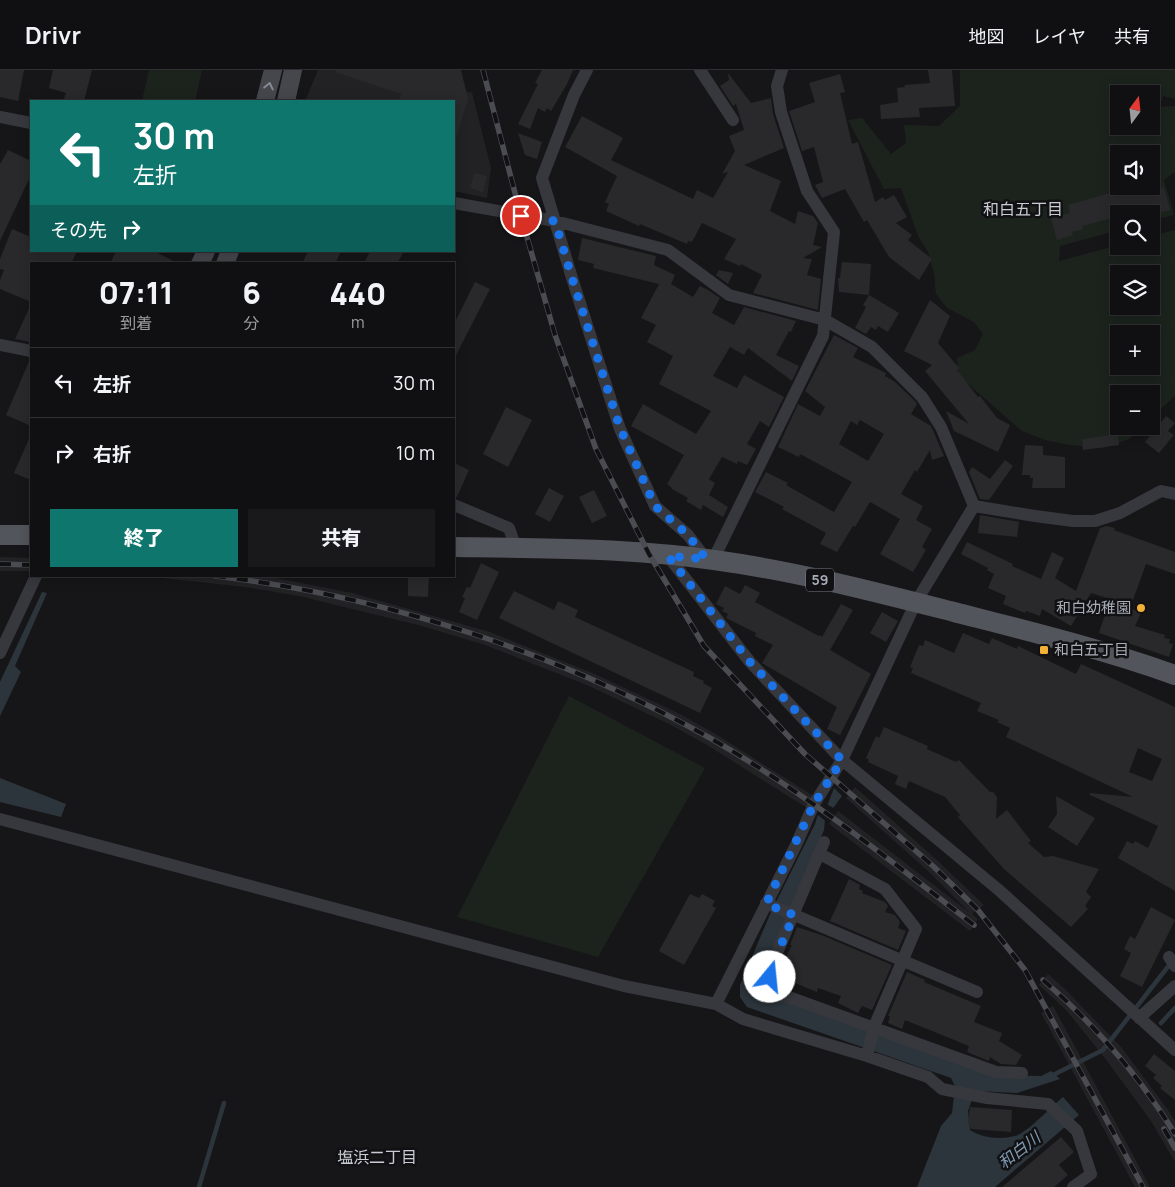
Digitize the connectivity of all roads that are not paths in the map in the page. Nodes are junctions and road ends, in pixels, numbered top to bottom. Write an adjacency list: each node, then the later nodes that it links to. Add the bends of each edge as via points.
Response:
1 (273, 70): 6 (main road, one-way to 1)
2 (293, 70): 7 (main road)
3 (587, 70): 12 (street, via 542,178)
4 (700, 70): 9 (street)
5 (782, 70): 13 (street, via 777,86 781,112 807,192 834,232)
6 (266, 100)
7 (286, 100)
8 (0, 117): 10 (street)
9 (733, 120)
10 (30, 123)
11 (455, 203): 12 (street)
12 (555, 221): 13 (street, via 668,250 729,295); 24 (street, via 620,428 655,506)
13 (825, 320): 18 (street, via 872,347 922,398 941,427); 24 (street, via 823,336)
14 (0, 344): 15 (street)
15 (30, 351)
16 (1175, 494): 18 (street, via 1161,491 1120,513 1095,520 1073,521)
17 (455, 505): 22 (street, via 509,528)
18 (974, 506): 26 (street)
19 (0, 535): 20 (main road)
20 (30, 535)
21 (455, 547): 22 (main road, 59)
22 (516, 548): 23 (main road, 59, via 599,549)
23 (668, 556): 24 (main road, 59); 29 (street, via 750,662)
24 (709, 559): 26 (main road, 59, via 794,574)
25 (36, 577): 27 (street)
26 (916, 602): 28 (main road, 59, via 1085,646); 29 (street)
27 (0, 653)
28 (1175, 676)
29 (842, 760): 31 (street, via 814,804); 37 (street, via 1000,891)
30 (0, 819): 36 (street, via 624,986)
31 (766, 904): 32 (street); 36 (street)
32 (794, 915): 33 (street); 33 (street, via 822,848 885,889 916,929); 38 (street, via 771,968 772,986 783,995)
33 (902, 961): 35 (street); 38 (street)
34 (1175, 986): 37 (street)
35 (977, 992)
36 (716, 1004): 40 (street, via 743,1018)
37 (1139, 1018): 39 (street)
38 (874, 1027): 40 (street); 41 (street, via 996,1072)
39 (1175, 1050)
40 (867, 1056): 42 (street, via 928,1077 942,1089 987,1098 1048,1104 1077,1131 1091,1174)
41 (1022, 1073)
42 (1074, 1187)

